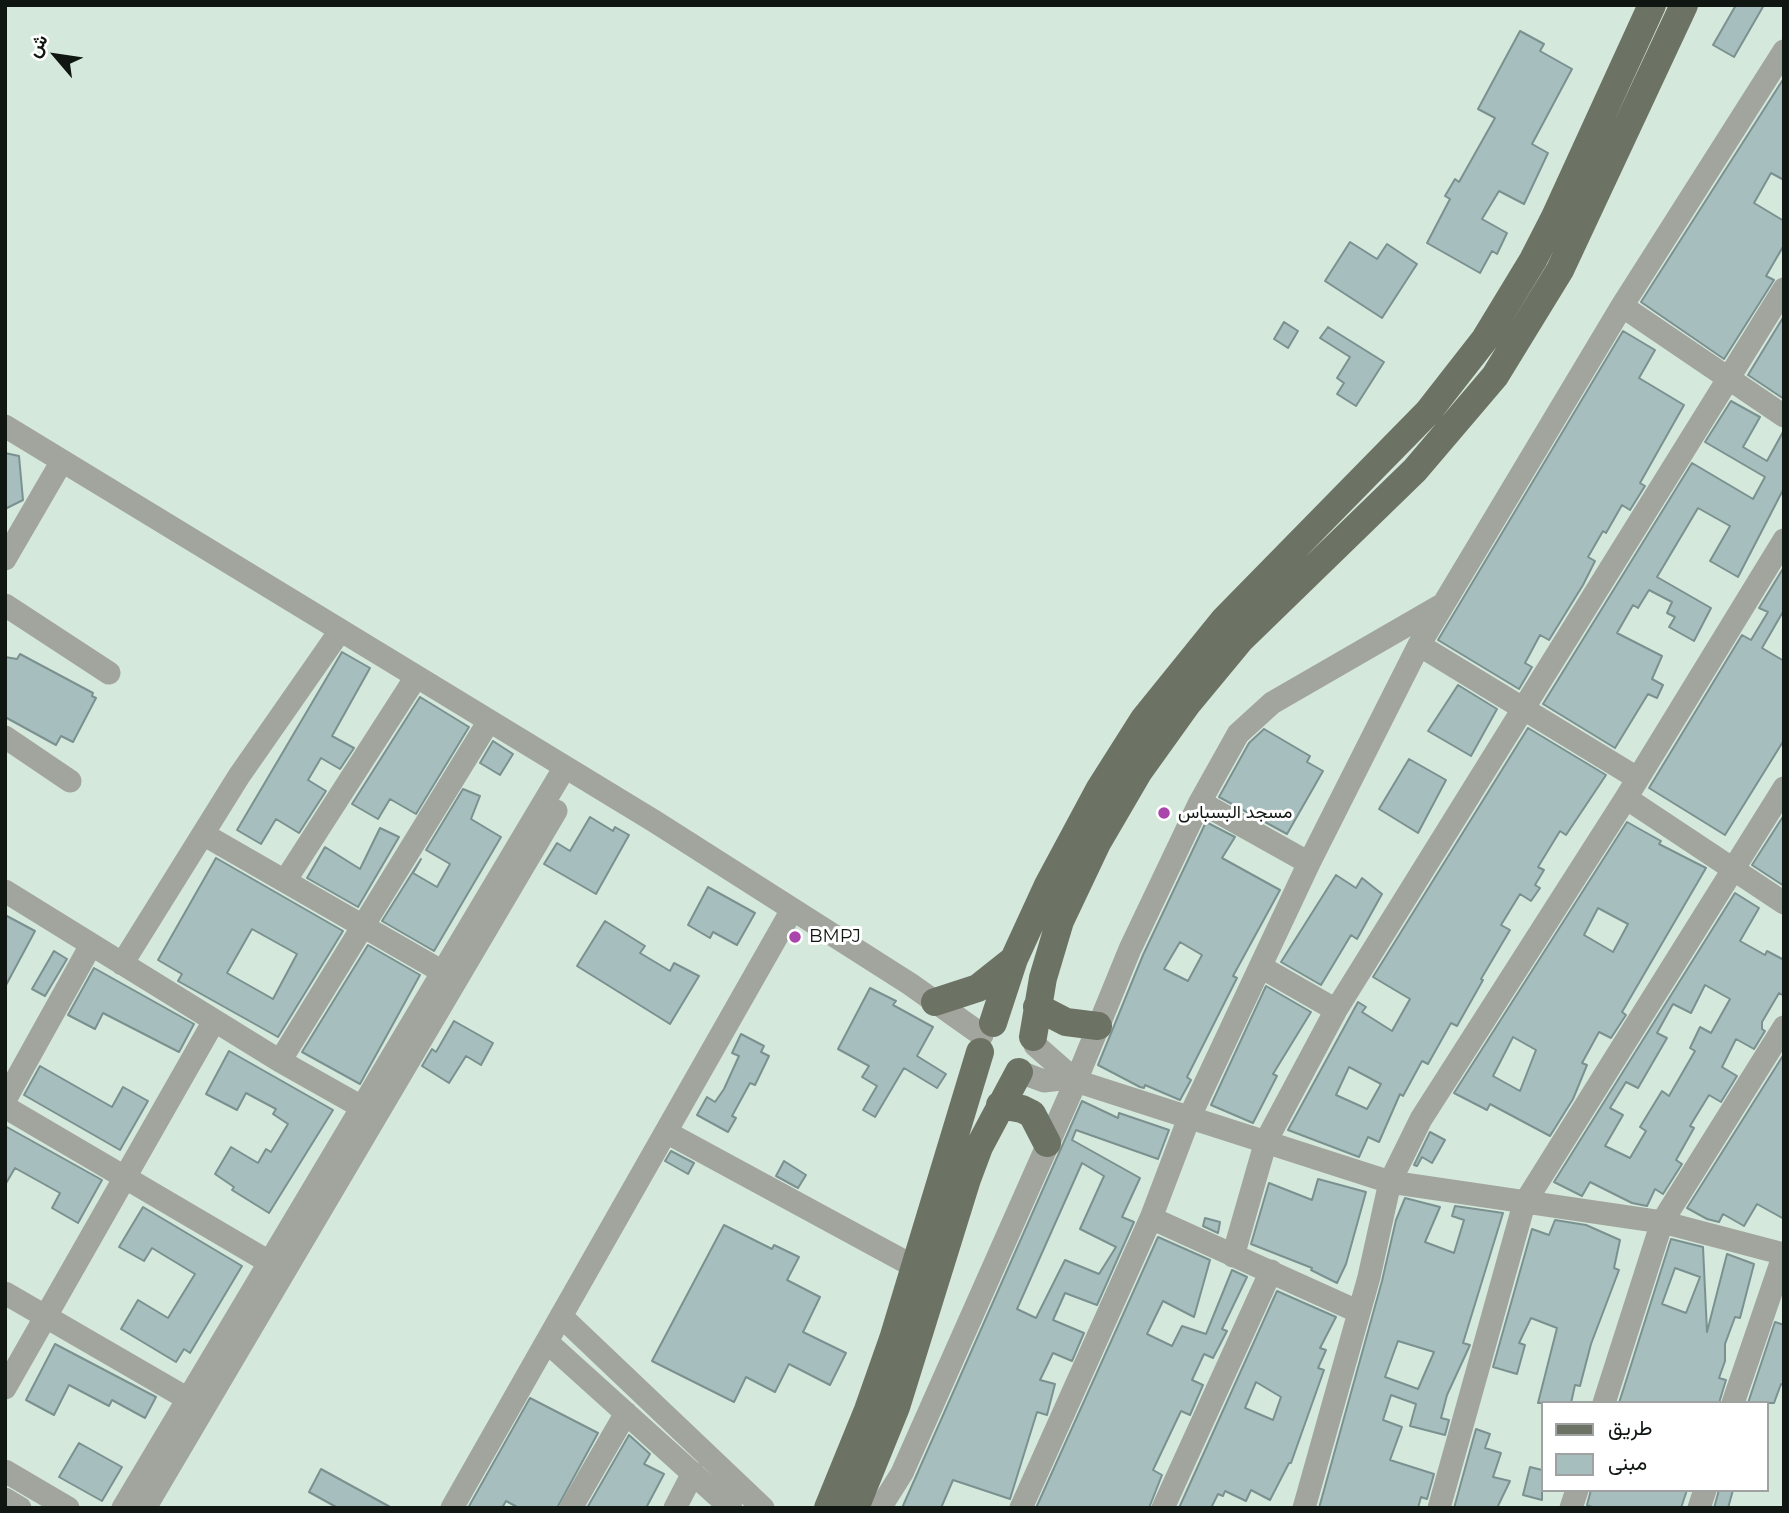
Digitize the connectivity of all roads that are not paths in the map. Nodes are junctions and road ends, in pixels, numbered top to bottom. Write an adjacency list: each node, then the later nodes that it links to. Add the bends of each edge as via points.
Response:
1 (1652, 5): 35 (main road, via 1554,219 1485,339 1428,412 1224,620 1170,685 1099,790)
2 (1684, 5): 40 (main road, via 1578,233 1518,341 1443,440 1240,640 1162,737 1117,807 1072,894 1051,949)
3 (1784, 51): 5 (street)
4 (1784, 289): 6 (street)
5 (1622, 306): 6 (street); 13 (street)
6 (1729, 379): 7 (street); 18 (street)
7 (1784, 416)
8 (5, 426): 9 (street)
9 (62, 460): 11 (street); 14 (street)
10 (1784, 540): 23 (street)
11 (5, 559)
12 (5, 605): 16 (street)
13 (1443, 605): 15 (street); 25 (street, via 1256,715 1238,734)
14 (340, 631): 17 (street); 26 (street)
15 (1419, 645): 18 (street); 27 (street)
16 (109, 673)
17 (416, 677): 19 (street); 29 (street)
18 (1521, 709): 23 (street); 41 (street)
19 (489, 721): 21 (street); 33 (street)
20 (5, 737): 22 (street)
21 (572, 771): 32 (street); 38 (street); 53 (street)
22 (71, 780)
23 (1631, 788): 28 (street); 59 (street, via 1421,1119)
24 (1784, 788): 28 (street)
25 (1200, 802): 27 (street); 43 (street)
26 (203, 834): 29 (street); 36 (street)
27 (1309, 863): 37 (street)
28 (1733, 869): 31 (street); 60 (street)
29 (285, 881): 33 (street)
30 (5, 891): 34 (street)
31 (1784, 903)
32 (792, 910): 39 (street); 55 (street)
33 (365, 927): 38 (street); 47 (street)
34 (91, 945): 36 (street); 50 (street)
35 (1014, 959): 39 (main road, via 978,988); 45 (main road)
36 (122, 964): 42 (street)
37 (1261, 967): 41 (street); 54 (street)
38 (441, 971): 53 (street)
39 (934, 1002): 45 (street)
40 (1037, 1007): 43 (main road, via 1066,1022); 46 (main road)
41 (1336, 1010): 56 (street)
42 (214, 1020): 47 (street); 58 (street)
43 (1098, 1026): 49 (street)
44 (1784, 1027): 62 (street)
45 (985, 1037): 46 (main road, via 1017,1020 1030,1030); 48 (main road, via 982,1060 994,1072); 65 (main road)
46 (1034, 1041): 48 (main road, via 1032,1060); 49 (street)
47 (279, 1061): 53 (street)
48 (1020, 1072): 49 (street, via 1044,1081); 51 (main road)
49 (1073, 1080): 54 (street); 57 (street)
50 (5, 1100)
51 (1000, 1105): 57 (main road, via 1032,1114); 92 (main road, via 967,1179 896,1407)
52 (5, 1107): 58 (street)
53 (369, 1111): 64 (street); 73 (street)
54 (1189, 1118): 56 (street); 61 (street)
55 (666, 1132): 65 (street); 70 (street)
56 (1266, 1141): 59 (street); 63 (street)
57 (1047, 1143): 93 (street, via 902,1473)
58 (126, 1178): 64 (street); 69 (street)
59 (1390, 1182): 60 (street); 68 (street)
60 (1524, 1204): 62 (street); 97 (street)
61 (1151, 1218): 63 (street); 94 (street)
62 (1662, 1222): 74 (street); 75 (street, via 1784,1254)
63 (1233, 1256): 66 (street)
64 (269, 1262): 73 (street)
65 (913, 1266): 91 (main road, via 868,1410)
66 (1270, 1271): 68 (street); 95 (street)
67 (5, 1293): 69 (street)
68 (1359, 1312): 96 (street)
69 (44, 1316): 72 (street); 73 (street)
70 (561, 1316): 71 (street); 77 (street)
71 (547, 1342): 76 (street); 86 (street)
72 (5, 1388)
73 (200, 1391): 84 (street); 85 (street)
74 (1605, 1401)
75 (1735, 1401)
76 (626, 1413): 78 (street); 87 (street)
77 (672, 1422): 78 (street); 90 (street)
78 (657, 1441): 80 (street)
79 (5, 1471): 83 (street)
80 (693, 1473): 88 (street); 89 (street)
81 (5, 1499): 82 (street)
82 (20, 1508)
83 (68, 1508)
84 (123, 1508)
85 (145, 1508)
86 (452, 1508)
87 (571, 1508)
88 (675, 1508)
89 (730, 1508)
90 (763, 1508)
91 (828, 1508)
92 (855, 1508)
93 (880, 1508)
94 (1021, 1508)
95 (1163, 1508)
96 (1304, 1508)
97 (1439, 1508)

